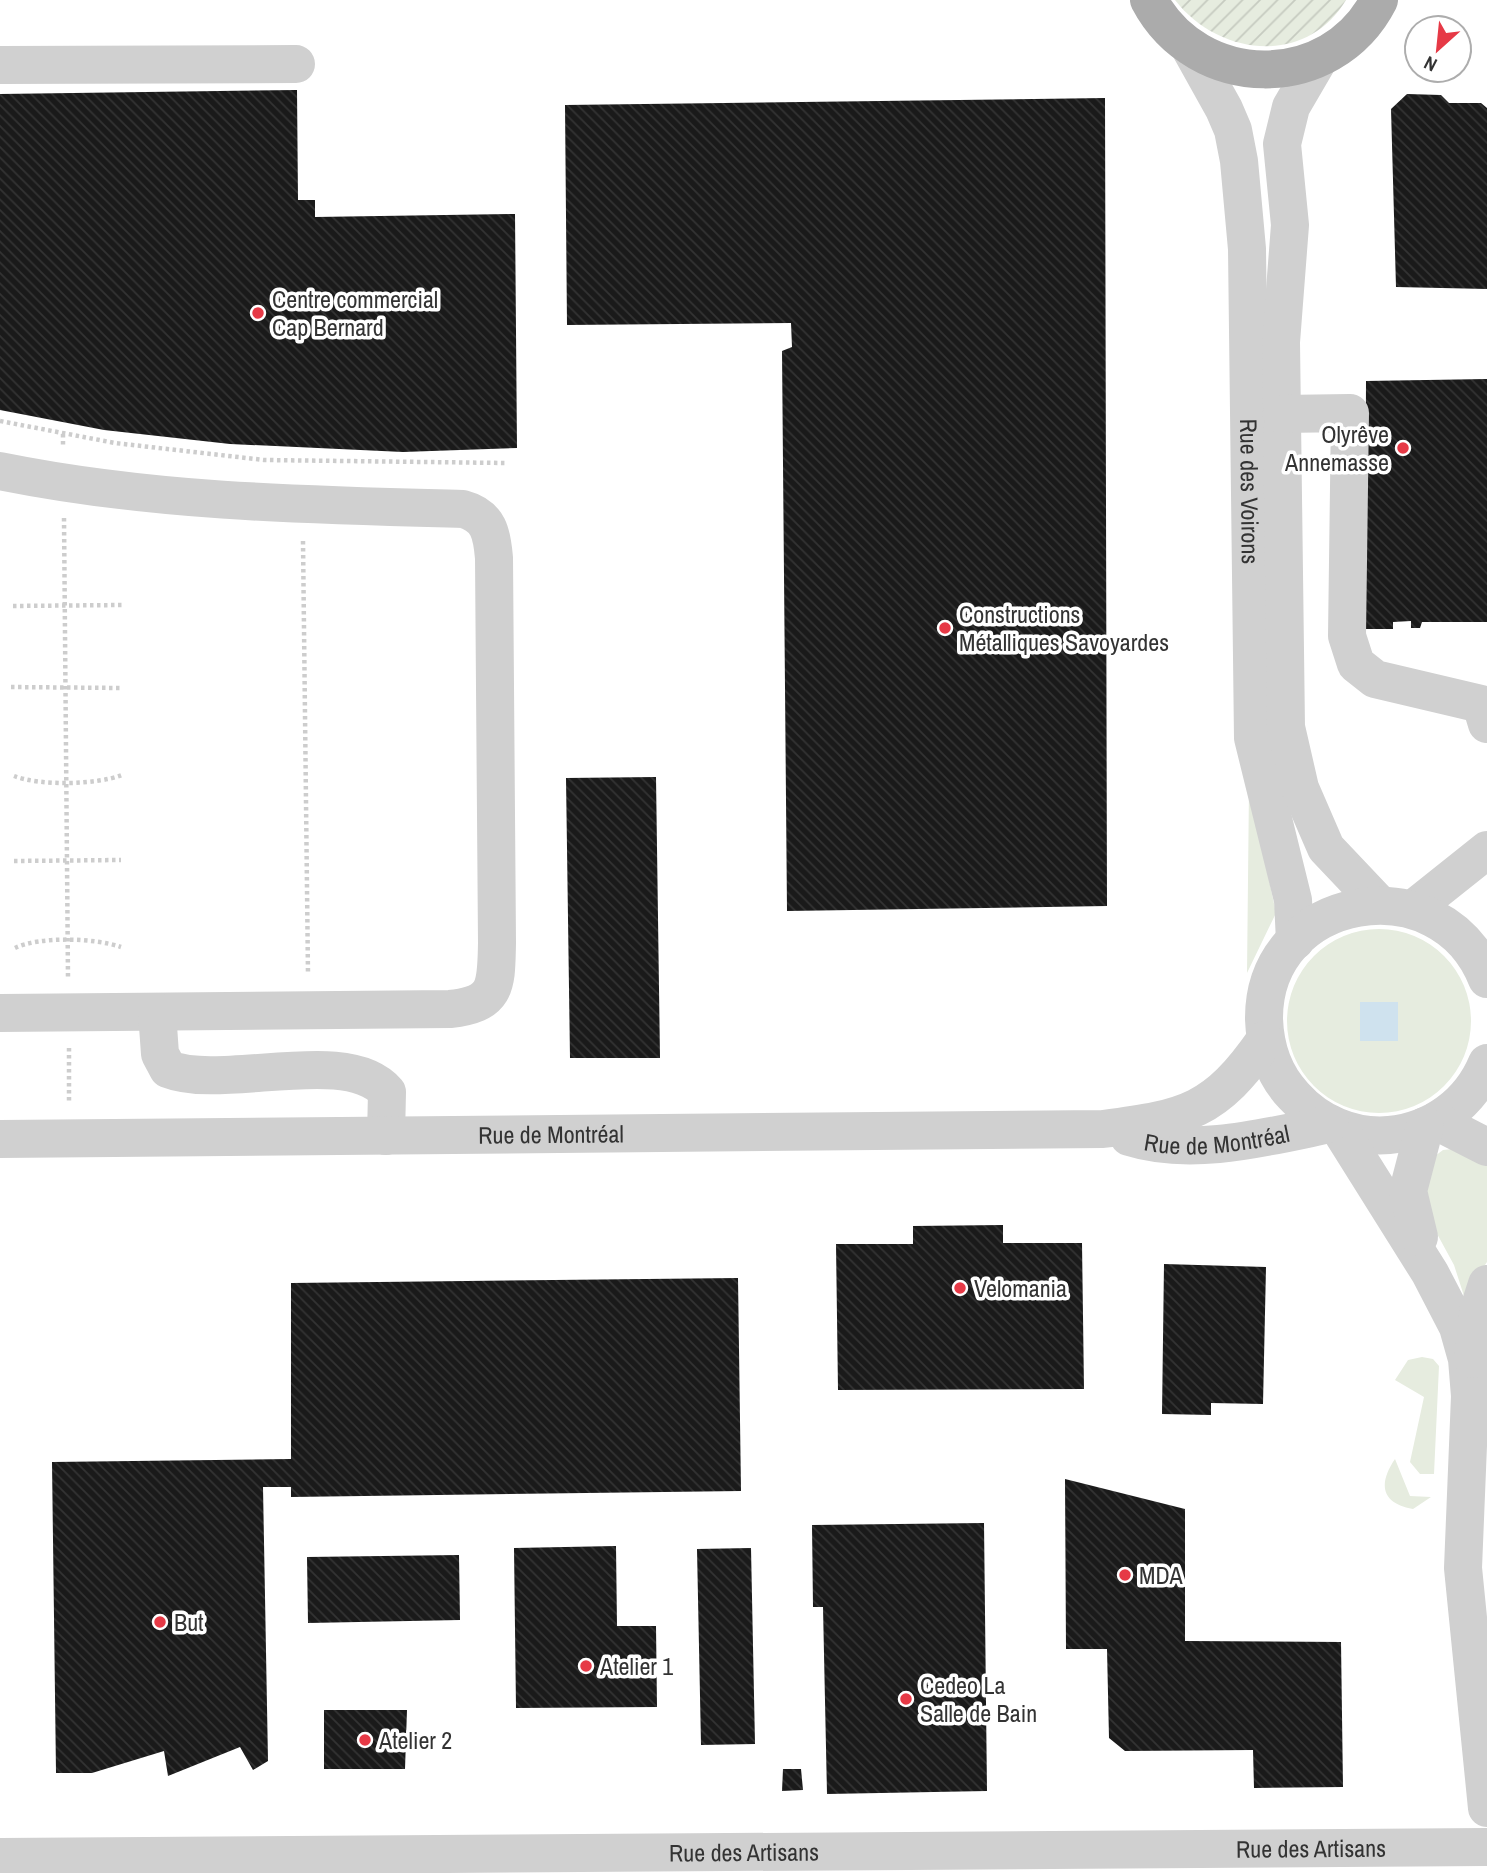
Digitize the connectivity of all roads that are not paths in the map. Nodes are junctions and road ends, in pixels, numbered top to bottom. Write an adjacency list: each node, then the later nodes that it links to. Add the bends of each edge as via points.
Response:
1 (1149, 0): 3 (main road, via 1164,24)
2 (1382, 2): 4 (main road, via 1351,37)
3 (1190, 48): 4 (main road, via 1220,63 1253,71 1287,69); 12 (street, Rue des Voirons, via 1233,130 1241,180 1247,249 1253,738 1293,900)
4 (1319, 59): 7 (street, Rue des Voirons, via 1291,107 1282,144 1290,225 1281,342)
5 (296, 64): 6 (street)
6 (0, 65)
7 (1282, 414): 9 (street, via 1350,413 1348,636 1356,664 1375,679 1481,704); 11 (street, Rue des Voirons, via 1285,717 1290,754 1326,848)
8 (0, 471): 14 (street, via 210,501 463,509 488,524 494,558 494,986 475,1006 450,1009)
9 (1487, 724)
10 (1487, 850): 11 (street)
11 (1396, 907): 12 (street, via 1334,914); 13 (street, Rue des Voirons, via 1457,934 1478,959)
12 (1295, 941): 16 (street, via 1269,987)
13 (1487, 979)
14 (157, 1012): 15 (street); 21 (street, via 158,1048 168,1069 196,1074 328,1071 363,1077 387,1092)
15 (0, 1013)
16 (1265, 1040): 19 (street, via 1288,1090 1314,1115); 20 (street, Rue de Montréal, via 1231,1083 1203,1107 1179,1117)
17 (1487, 1063): 18 (street, via 1471,1092)
18 (1430, 1124): 19 (street, via 1382,1135); 23 (street); 24 (street, via 1409,1180 1409,1201)
19 (1335, 1126): 20 (street, Rue de Montréal, via 1170,1145); 24 (street)
20 (1103, 1129): 21 (street, Rue de Montréal)
21 (386, 1136): 22 (street, Rue de Montréal)
22 (0, 1139)
23 (1487, 1147)
24 (1430, 1273): 26 (street, via 1458,1327)
25 (1487, 1284): 26 (street, via 1478,1312)
26 (1470, 1382): 27 (street, via 1463,1568)
27 (1487, 1808)
28 (1487, 1847): 29 (street, Rue des Artisans)
29 (0, 1857)

